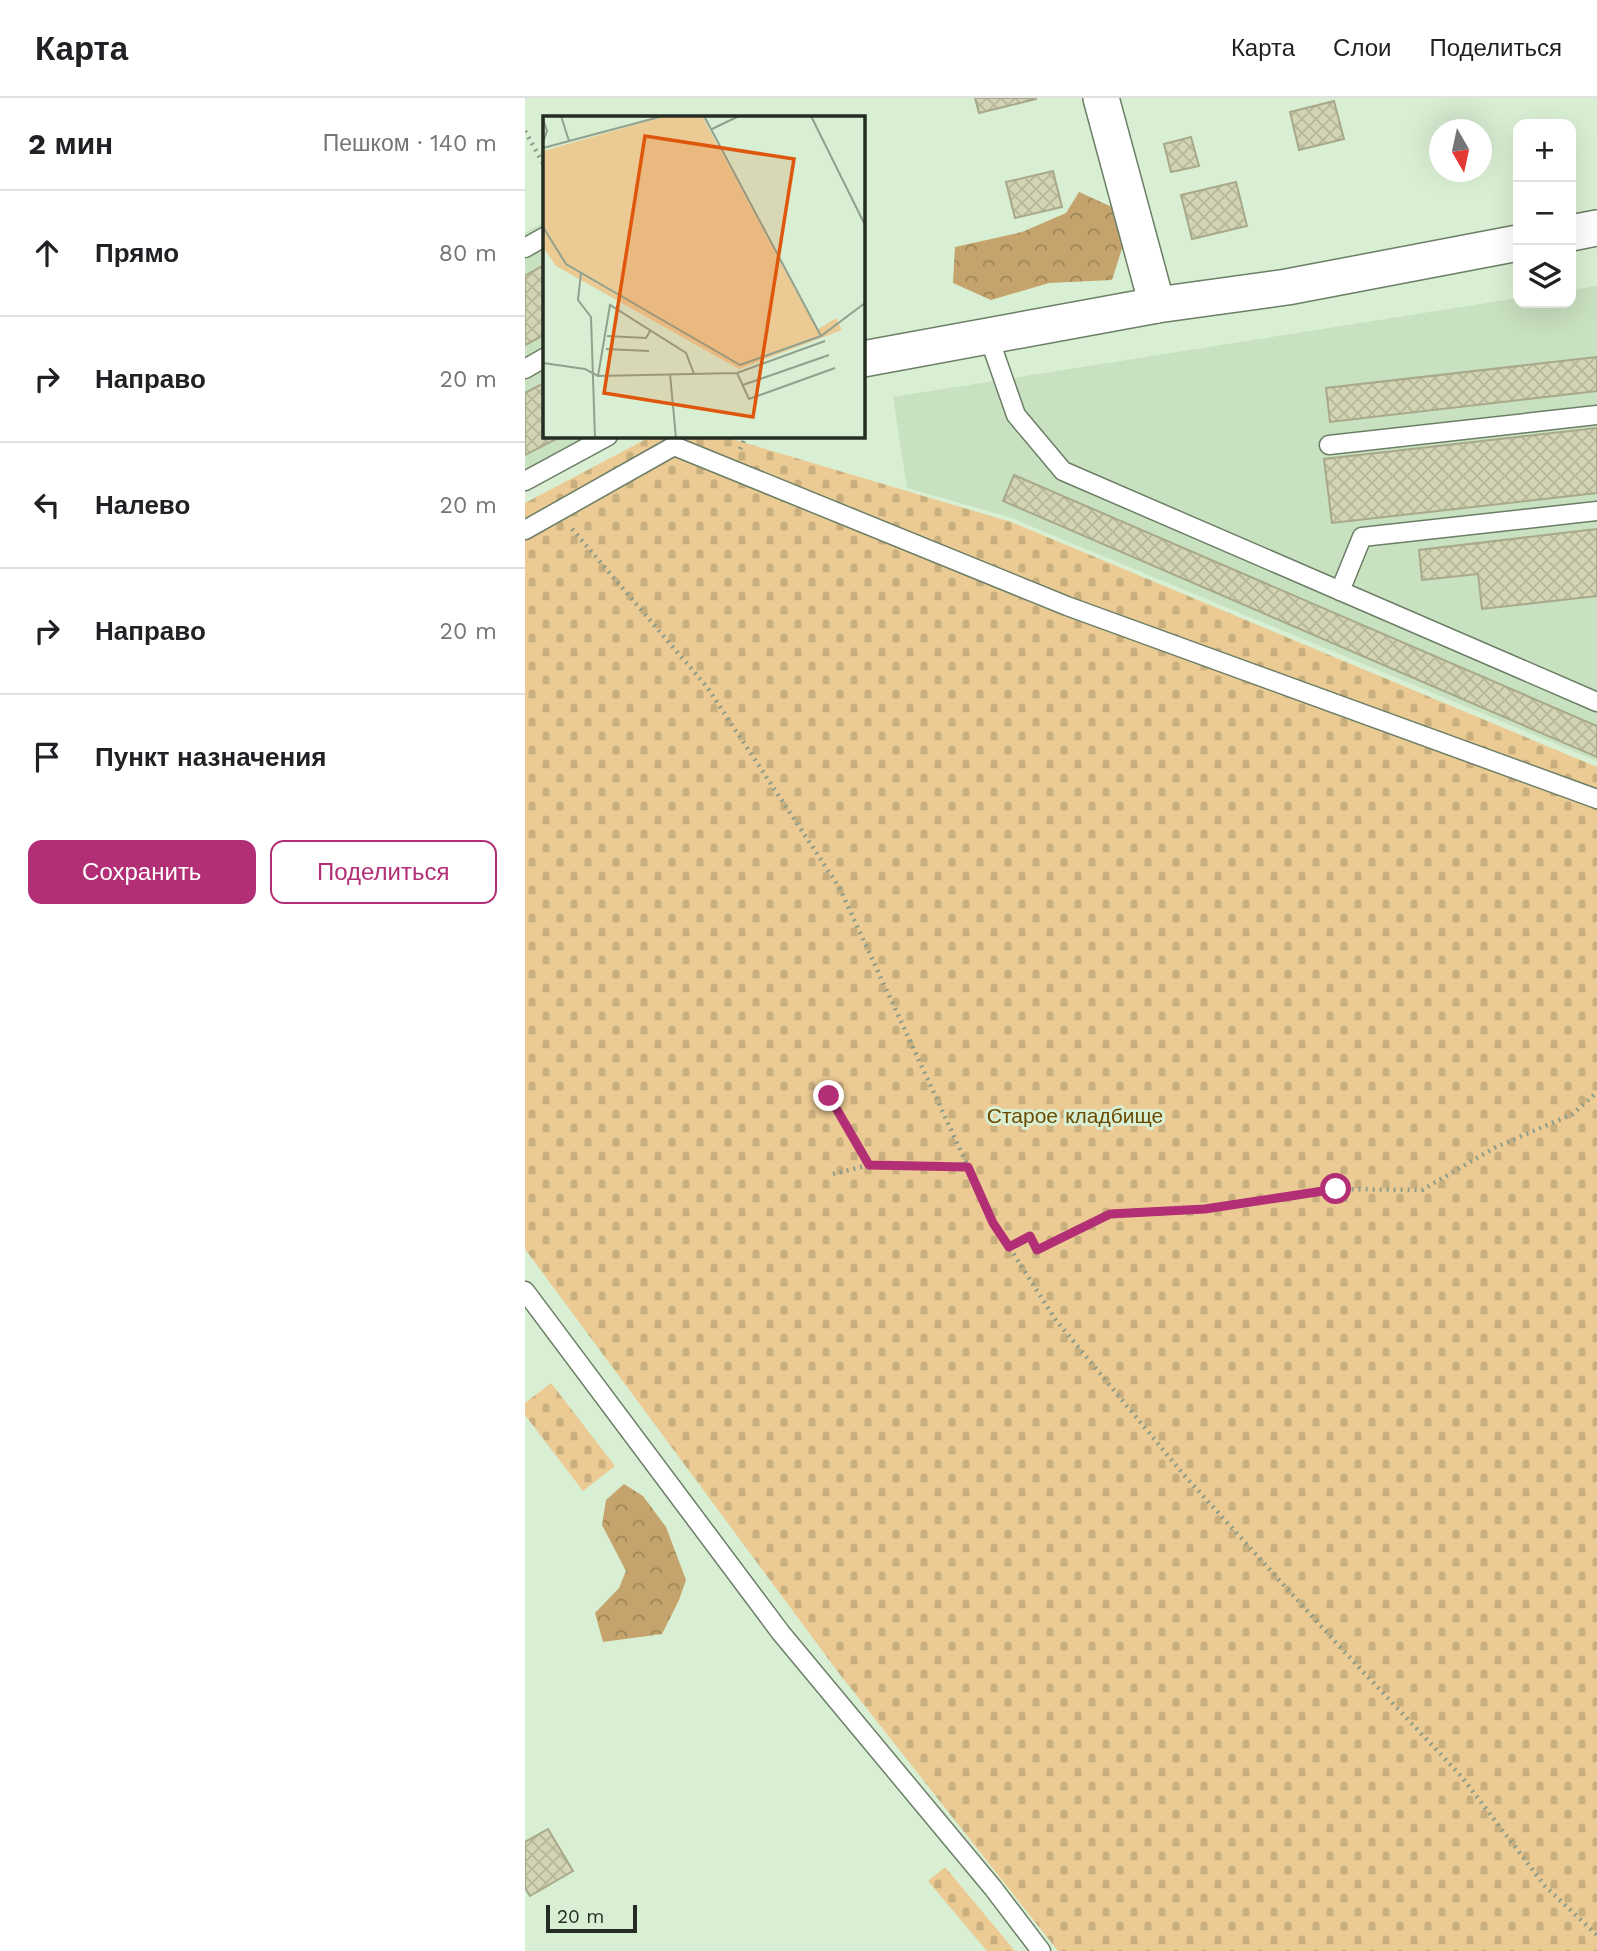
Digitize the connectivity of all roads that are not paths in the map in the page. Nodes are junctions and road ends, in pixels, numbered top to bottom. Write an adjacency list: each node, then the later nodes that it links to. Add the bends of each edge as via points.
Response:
1 (1101, 98): 7 (street)
2 (1597, 228): 3 (street)
3 (1576, 232)
4 (543, 238): 6 (lane)
5 (1513, 244): 7 (street, via 1287,287)
6 (525, 248)
7 (1157, 305): 8 (street)
8 (988, 335): 10 (street); 18 (lane, via 1016,415 1063,471)
9 (543, 359): 11 (lane)
10 (865, 359)
11 (525, 369)
12 (1597, 415): 14 (lane)
13 (604, 438): 15 (lane)
14 (1329, 445)
15 (525, 481)
16 (1597, 511): 18 (lane, via 1362,537)
17 (525, 530): 20 (lane, via 674,446 1067,606)
18 (1340, 591): 19 (lane)
19 (1597, 702)
20 (1597, 799)
21 (525, 1291): 22 (lane, via 781,1633)
22 (1041, 1951)

